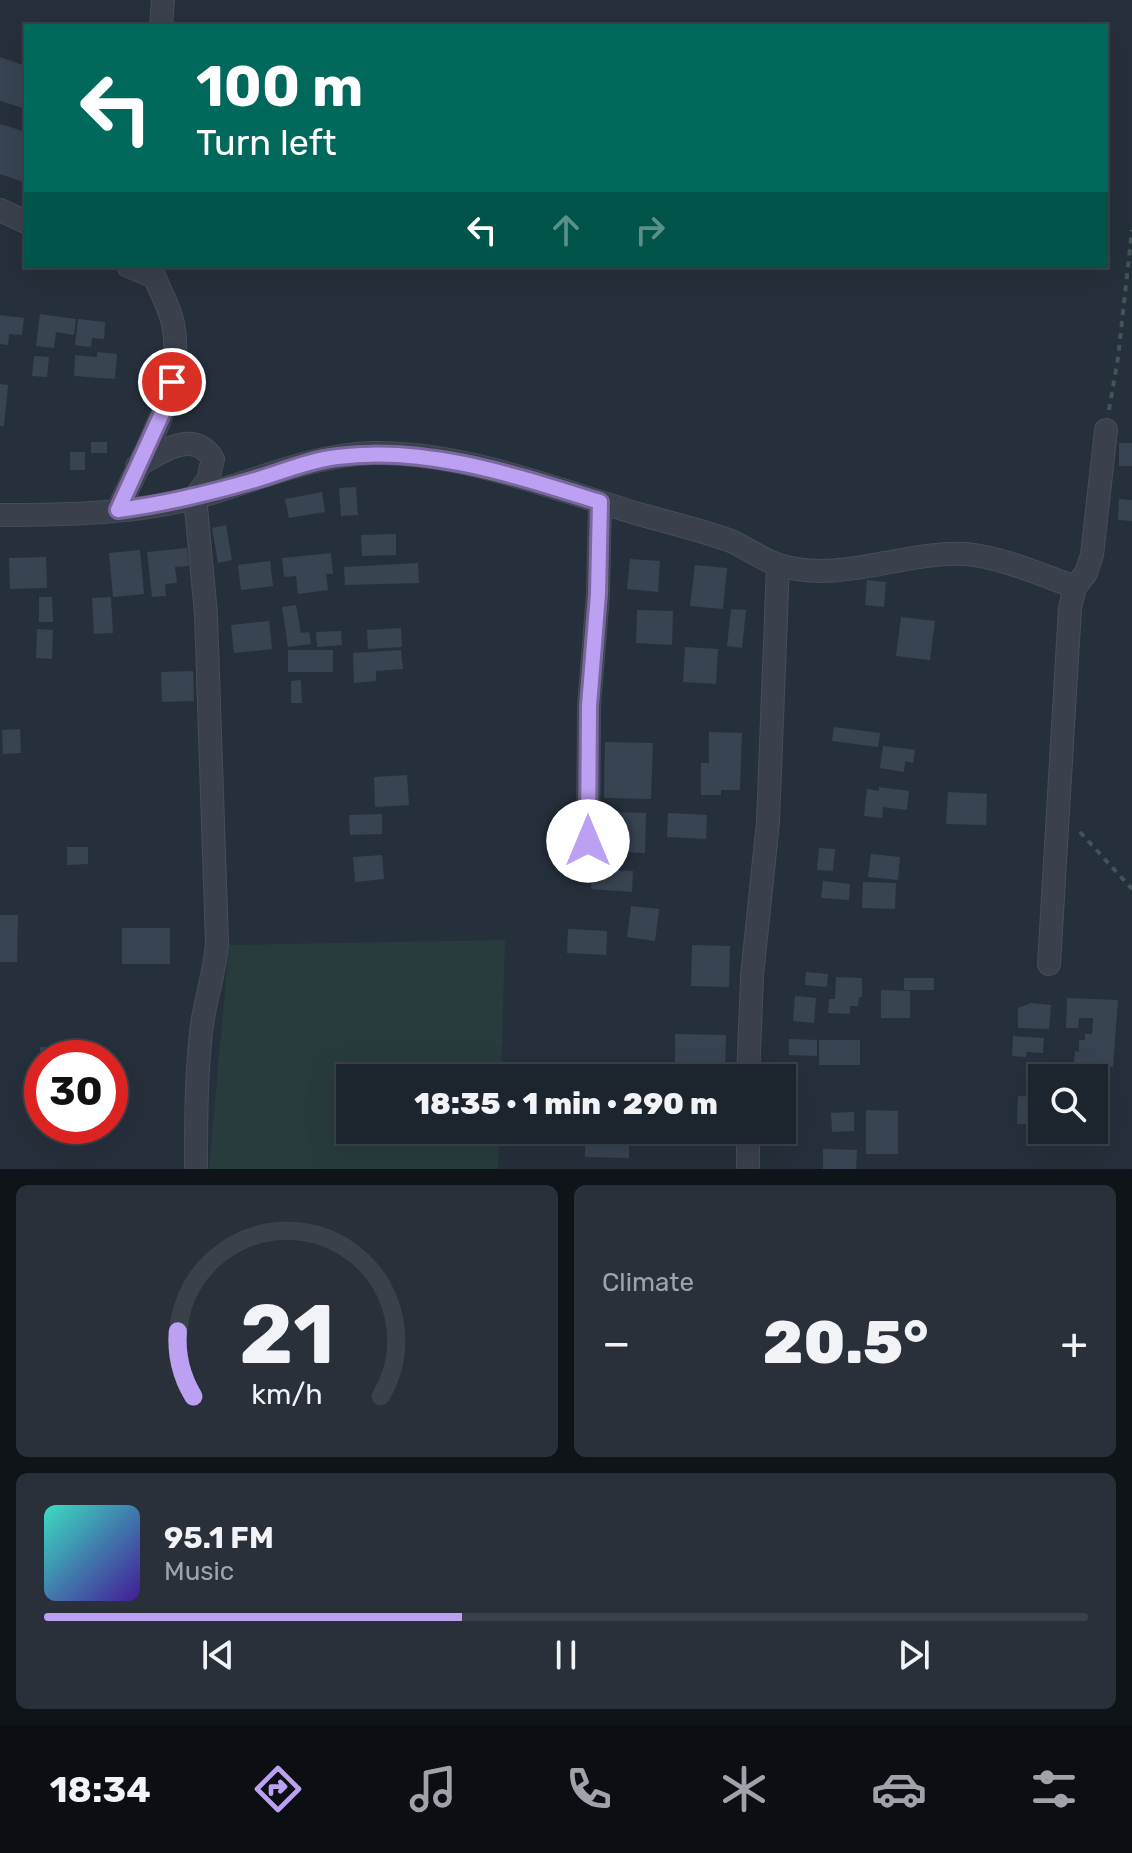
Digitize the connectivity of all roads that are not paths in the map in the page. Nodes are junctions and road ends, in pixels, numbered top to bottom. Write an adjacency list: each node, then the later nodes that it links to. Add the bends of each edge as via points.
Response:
1 (163, 0): 2 (street)
2 (161, 24)
3 (0, 210): 4 (street)
4 (24, 221)
5 (153, 272): 7 (street, via 173,325 172,382)
6 (1106, 430): 13 (street, via 1092,555)
7 (137, 466): 8 (street, via 182,444 206,448 212,468); 10 (street)
8 (195, 497): 9 (street, via 333,457 374,453 472,466); 10 (street); 18 (street, via 206,614 217,943 201,1030)
9 (600, 502): 12 (street, via 730,541); 14 (street)
10 (118, 510): 11 (street)
11 (0, 515)
12 (778, 565): 13 (street, via 837,569 967,554); 16 (street, via 768,822)
13 (1075, 587): 15 (street)
14 (588, 841)
15 (1049, 964)
16 (749, 1064)
17 (748, 1144): 19 (street)
18 (196, 1169)
19 (748, 1169)

